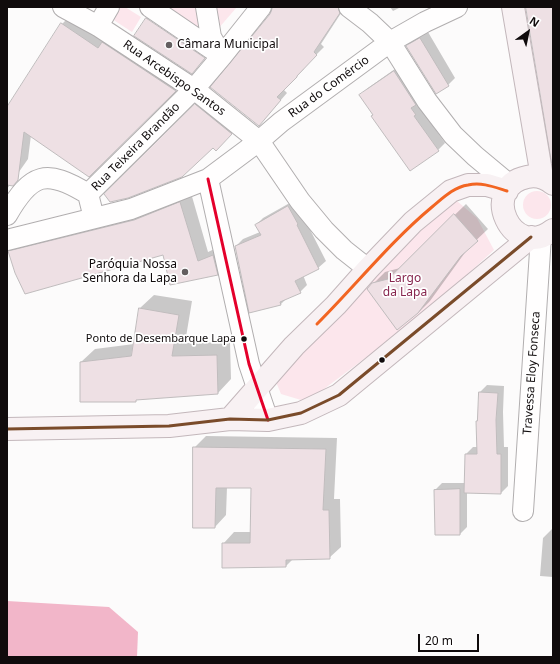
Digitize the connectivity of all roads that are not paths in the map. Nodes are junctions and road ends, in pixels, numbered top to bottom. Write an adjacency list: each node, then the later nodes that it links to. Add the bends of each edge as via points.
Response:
1 (63, 7): 9 (street, Rua Arcebispo Santos)
2 (109, 7): 9 (street)
3 (150, 7): 11 (street)
4 (206, 7): 11 (street, via 211,37)
5 (261, 7): 11 (street, Rua Teixeira Brandão)
6 (349, 7): 10 (street)
7 (457, 7): 10 (street, Rua do Comércio)
8 (513, 7): 15 (main road)
9 (98, 26): 12 (street, Rua Arcebispo Santos)
10 (390, 42): 13 (street, Rua do Comércio, via 281,122); 16 (street, via 427,101 453,135)
11 (222, 56): 12 (street, Rua Teixeira Brandão)
12 (194, 89): 13 (street, Rua Arcebispo Santos); 17 (street, Rua Teixeira Brandão)
13 (260, 141): 14 (street, Rua do Comércio); 22 (street, Rua Arcebispo Santos, via 300,201 324,230)
14 (208, 179): 19 (street, Rua do Comércio, via 131,209); 23 (street, via 249,364)
15 (550, 181): 16 (main road, via 532,176 522,178)
16 (509, 188): 20 (main road, via 502,211 506,221 521,235); 22 (main road, via 468,185 451,191 413,222)
17 (88, 194): 18 (street, via 52,177 32,181); 19 (street, Rua Teixeira Brandão)
18 (7, 215)
19 (94, 218): 21 (street, Rua do Comércio)
20 (542, 234): 25 (main road, via 339,395 301,413); 27 (street, Travessa Eloy Fonseca)
21 (7, 240)
22 (368, 269): 23 (main road, via 294,346)
23 (258, 389): 24 (main road); 25 (street)
24 (230, 419): 25 (main road); 26 (main road, via 169,426)
25 (268, 420)
26 (7, 428)
27 (523, 511)

